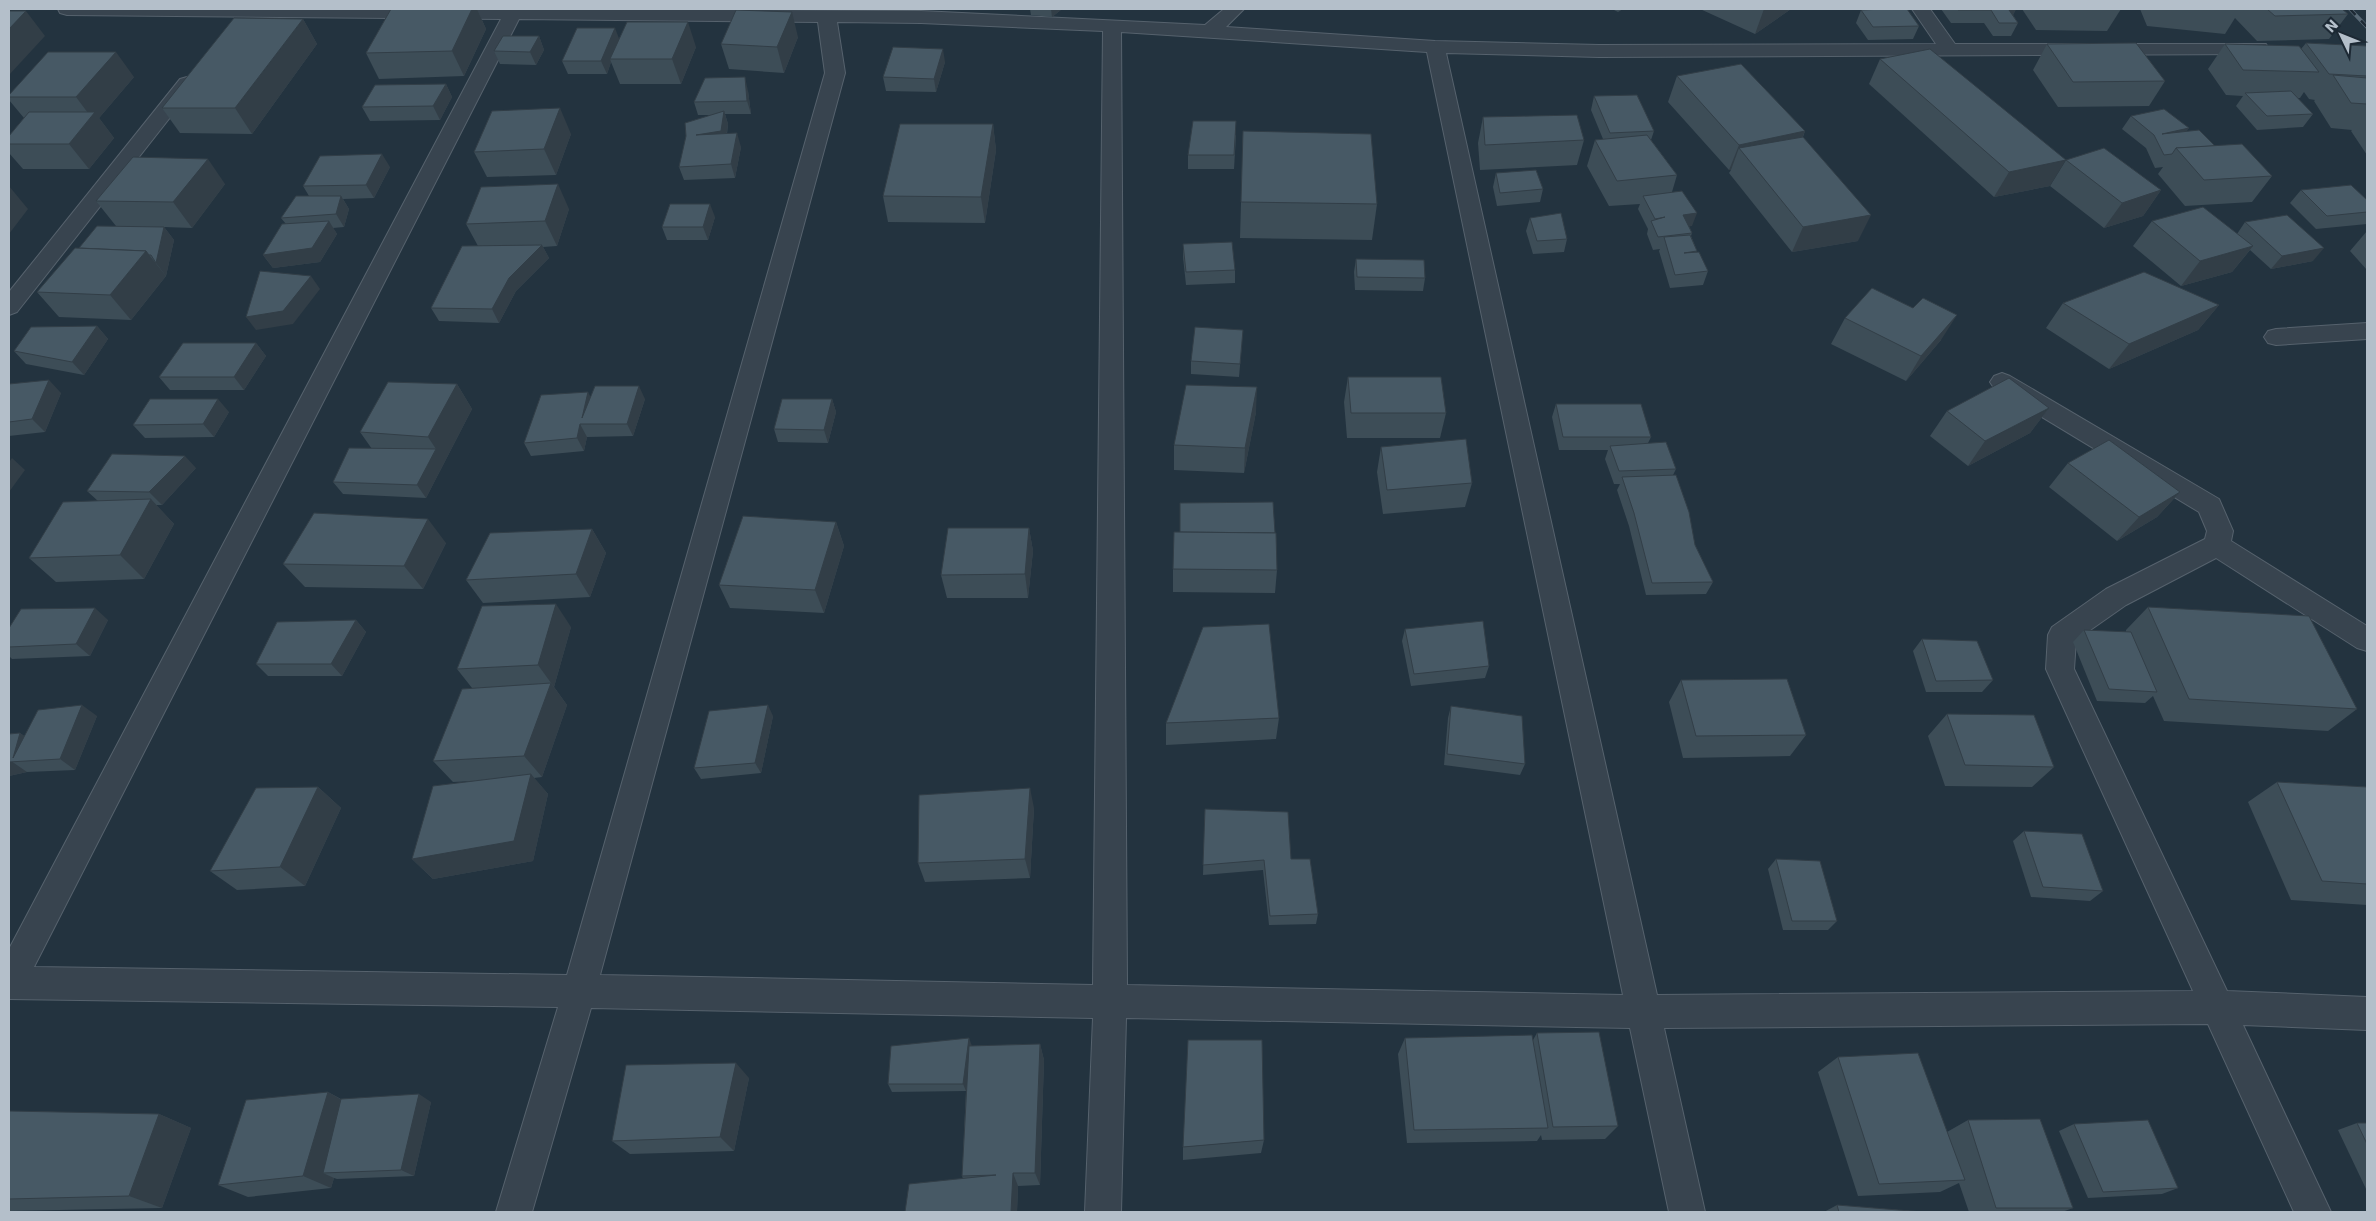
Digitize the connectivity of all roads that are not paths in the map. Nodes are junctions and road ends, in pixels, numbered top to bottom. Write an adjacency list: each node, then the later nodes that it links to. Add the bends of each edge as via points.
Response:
1 (67, 9): 5 (street)
2 (1235, 9): 8 (street)
3 (1920, 9): 11 (street)
4 (513, 12): 5 (street); 6 (street); 19 (street)
5 (241, 16)
6 (827, 18): 7 (street, via 921,17); 20 (street, via 835,73)
7 (1112, 26): 8 (street); 21 (street)
8 (1209, 31): 9 (street)
9 (1435, 47): 11 (street, via 1598,51); 23 (street)
10 (2275, 48): 11 (street)
11 (1950, 50)
12 (201, 66): 13 (street)
13 (9, 307)
14 (2367, 331): 15 (street)
15 (2276, 337)
16 (2002, 382): 17 (street, via 2210,506 2220,530)
17 (2217, 544): 18 (street); 22 (street, via 2116,598 2062,635 2060,669)
18 (2367, 640)
19 (9, 983): 20 (street)
20 (579, 990): 21 (street); 25 (street)
21 (1110, 1000): 23 (street); 26 (street)
22 (2218, 1007): 23 (street); 24 (street); 28 (street)
23 (1645, 1012): 27 (street)
24 (2367, 1013)
25 (514, 1212)
26 (1103, 1212)
27 (1687, 1212)
28 (2313, 1212)

